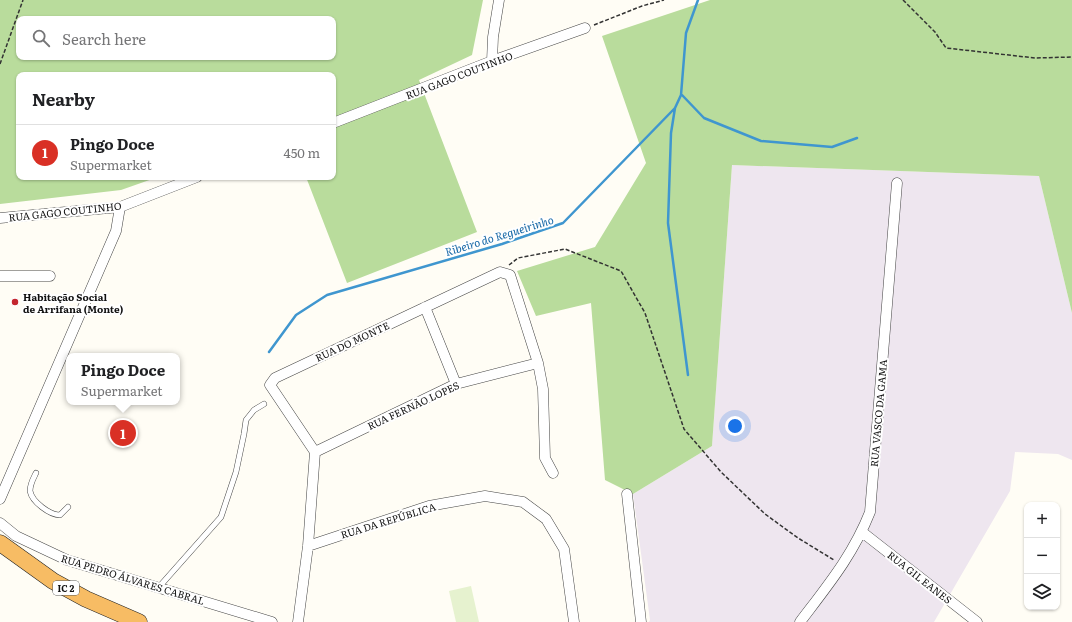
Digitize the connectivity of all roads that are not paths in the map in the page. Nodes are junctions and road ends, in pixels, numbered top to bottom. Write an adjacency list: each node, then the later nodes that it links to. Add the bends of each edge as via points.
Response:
1 (499, 0): 3 (street, via 492,37)
2 (585, 28): 3 (street, RUA GAGO COUTINHO)
3 (492, 61): 4 (street, RUA GAGO COUTINHO)
4 (336, 122)
5 (189, 180): 7 (street, RUA GAGO COUTINHO)
6 (897, 183): 22 (street, RUA VASCO DA GAMA, via 870,512)
7 (120, 207): 8 (street, RUA GAGO COUTINHO); 19 (street, via 116,231)
8 (0, 218)
9 (0, 276): 10 (street)
10 (50, 276)
11 (425, 306): 12 (street, RUA DO MONTE, via 505,274); 13 (street); 15 (street, RUA DO MONTE, via 275,378 270,385)
12 (538, 363): 13 (street, RUA FERNÃO LOPES); 17 (street, via 543,389 545,458)
13 (456, 384): 15 (street, RUA FERNÃO LOPES)
14 (264, 404): 26 (lane, via 254,410 246,420 236,472 221,517)
15 (315, 452): 24 (street)
16 (36, 473): 20 (lane, via 31,482 32,496 54,515 60,515)
17 (553, 473)
18 (627, 494): 32 (street)
19 (0, 500)
20 (68, 507)
21 (0, 523): 26 (street, RUA PEDRO ÁLVARES CABRAL, via 16,536 67,560)
22 (862, 532): 33 (street, RUA VASCO DA GAMA, via 843,566); 34 (street, RUA GIL EANES)
23 (0, 543): 28 (highway, IC 2, via 53,581 86,599)
24 (308, 546): 30 (street); 31 (street, RUA DA REPÚBLICA, via 429,506 485,496 523,502 546,519 564,549)
25 (0, 552): 27 (highway, IC 2, via 50,586)
26 (159, 587): 29 (street, RUA PEDRO ÁLVARES CABRAL)
27 (118, 622)
28 (139, 622)
29 (272, 622)
30 (298, 622)
31 (574, 622)
32 (641, 622)
33 (800, 622)
34 (977, 622)

